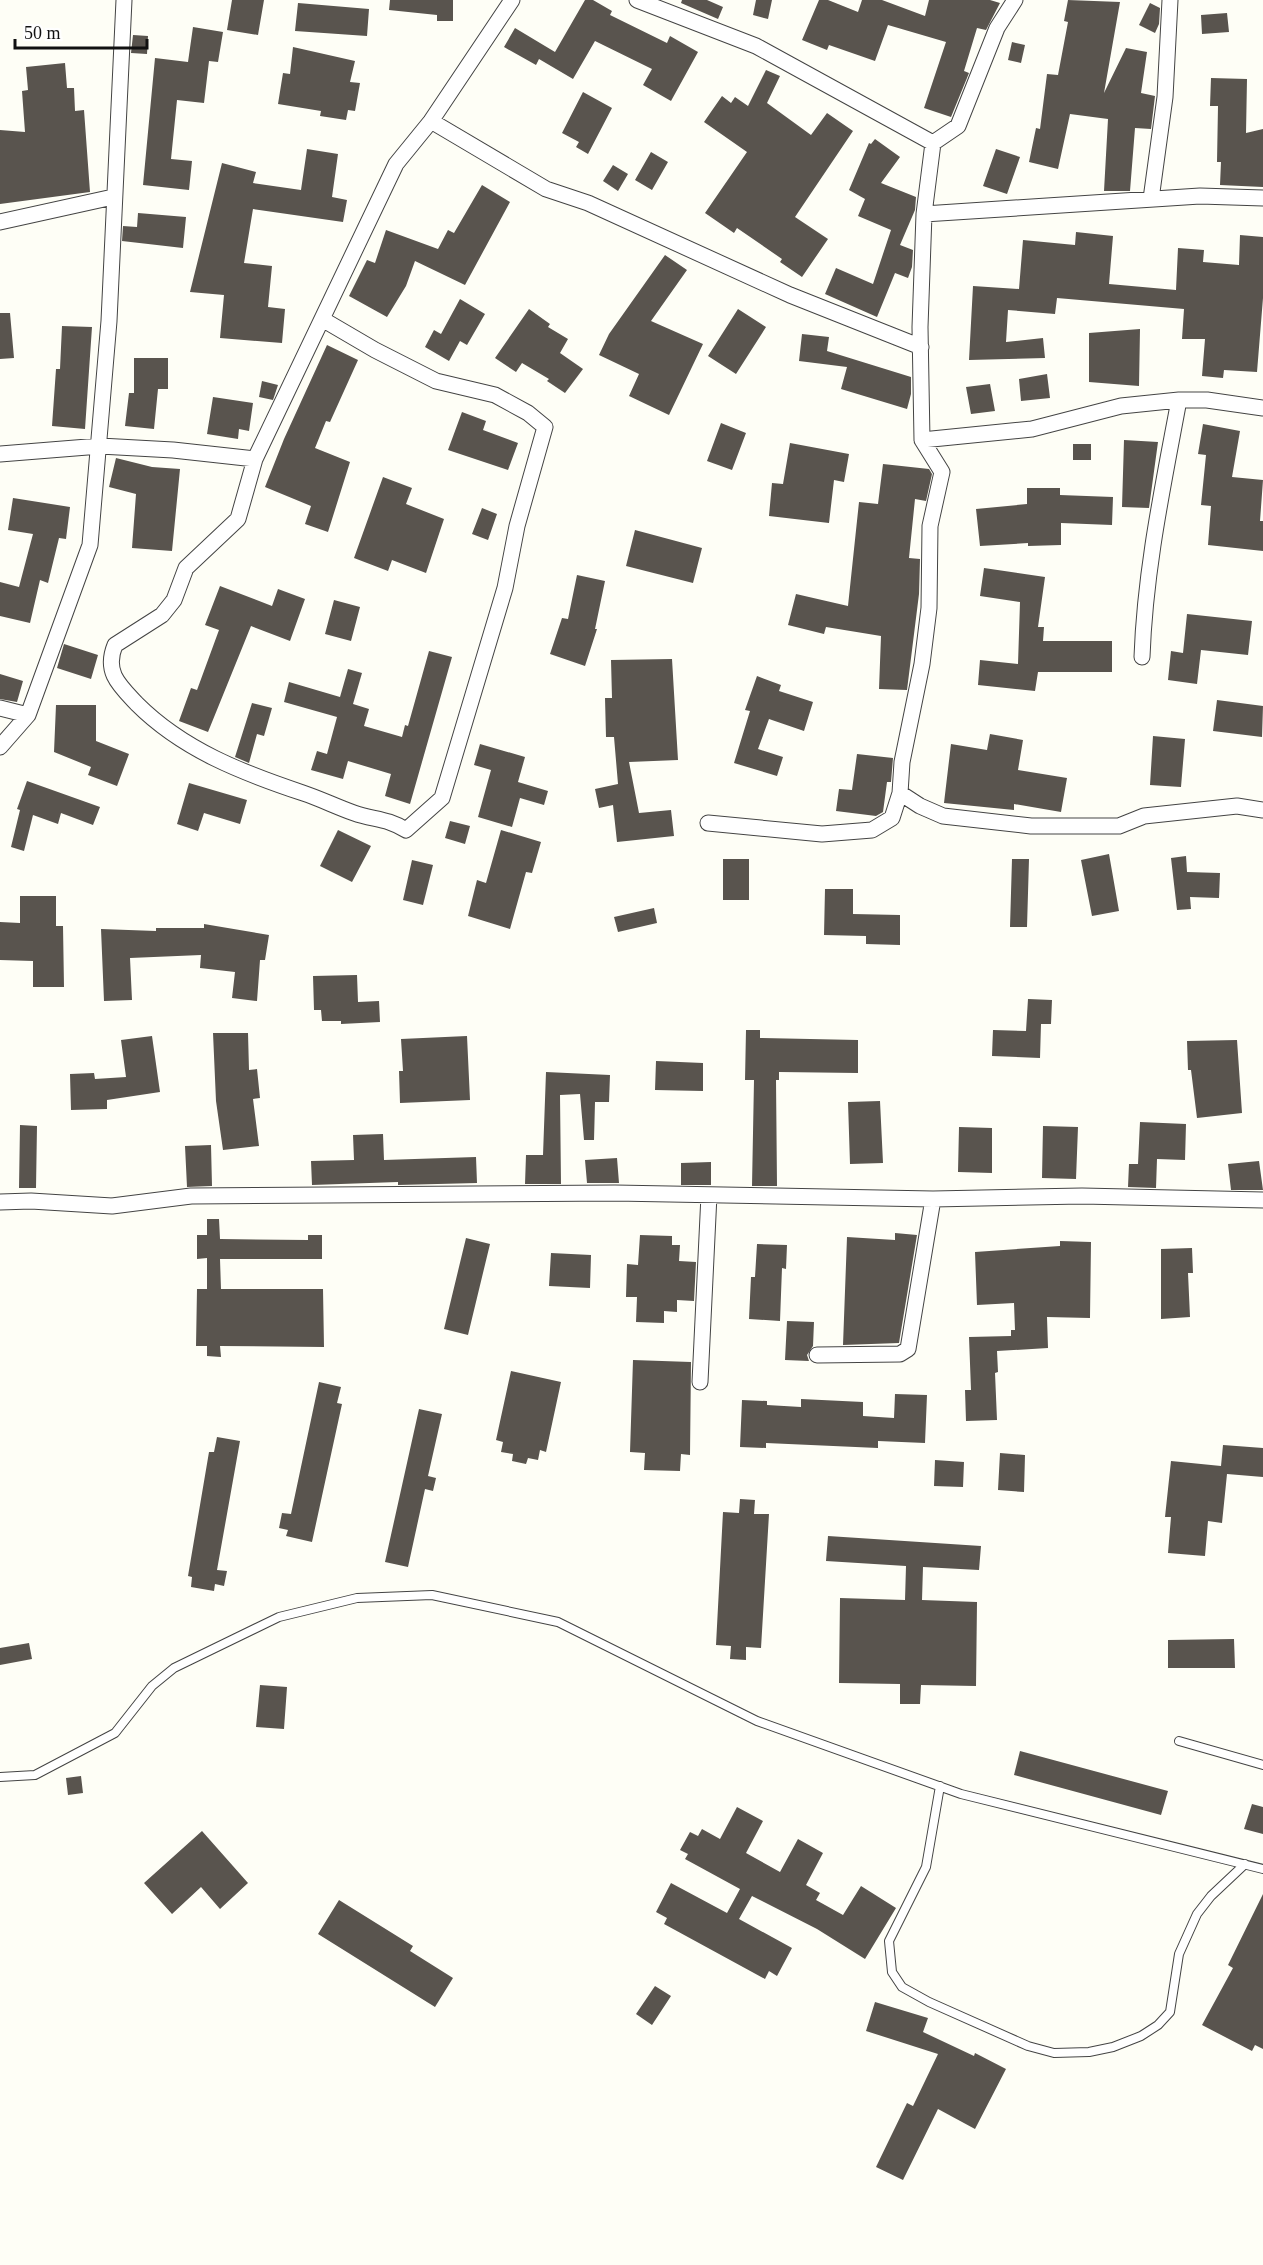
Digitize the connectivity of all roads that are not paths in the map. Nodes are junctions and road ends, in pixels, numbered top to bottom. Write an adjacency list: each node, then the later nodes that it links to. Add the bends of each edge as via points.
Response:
1 (124, 0): 8 (street)
2 (512, 0): 6 (street)
3 (637, 0): 7 (street, via 756,46)
4 (1015, 0): 7 (street, via 998,28 958,126)
5 (1170, 0): 10 (street, via 1165,97)
6 (431, 121): 13 (street, via 396,165); 14 (street, via 546,189 619,216 790,296)
7 (933, 143): 11 (street)
8 (113, 197): 12 (street); 18 (street)
9 (1263, 198): 10 (street)
10 (1151, 199): 11 (street)
11 (924, 214): 14 (street)
12 (0, 222)
13 (322, 319): 20 (street); 20 (street, via 436,381 495,396 545,427 517,526 505,588 442,798 405,830 391,820 356,814 207,756 143,710 118,684 110,669 116,645 162,615 174,600 186,568 238,519)
14 (921, 347): 17 (street)
15 (1179, 400): 16 (street); 17 (street, via 1122,406 1032,429); 21 (street, via 1150,551)
16 (1263, 408)
17 (922, 440): 25 (street, via 942,472 930,526 922,664 901,769)
18 (100, 446): 19 (street); 20 (street); 23 (street, via 90,545)
19 (0, 454)
20 (255, 459)
21 (1142, 657)
22 (0, 708): 23 (street)
23 (28, 715): 24 (street)
24 (0, 747)
25 (900, 793): 26 (street, via 943,816 1041,827 1119,826 1144,816 1226,807); 27 (street, via 892,818 872,830 822,834)
26 (1263, 810)
27 (708, 823)
28 (709, 1195): 29 (street); 31 (street, via 191,1196 112,1206); 33 (street)
29 (933, 1199): 30 (street, via 1082,1196); 32 (street, via 908,1349 900,1354)
30 (1263, 1200)
31 (0, 1202)
32 (817, 1355)
33 (700, 1382)
34 (1179, 1741): 35 (lane)
35 (1263, 1765)
36 (0, 1777): 37 (lane, via 35,1775 115,1733 152,1686 174,1668 279,1617 357,1598 432,1595 558,1622 758,1721)
37 (940, 1786): 38 (lane); 38 (lane, via 926,1867 889,1941 892,1972 902,1987 929,2002 1028,2046 1054,2053 1113,2047 1158,2025 1170,2012 1179,1954 1197,1914 1210,1896)
38 (1245, 1864): 39 (lane)
39 (1263, 1869)

